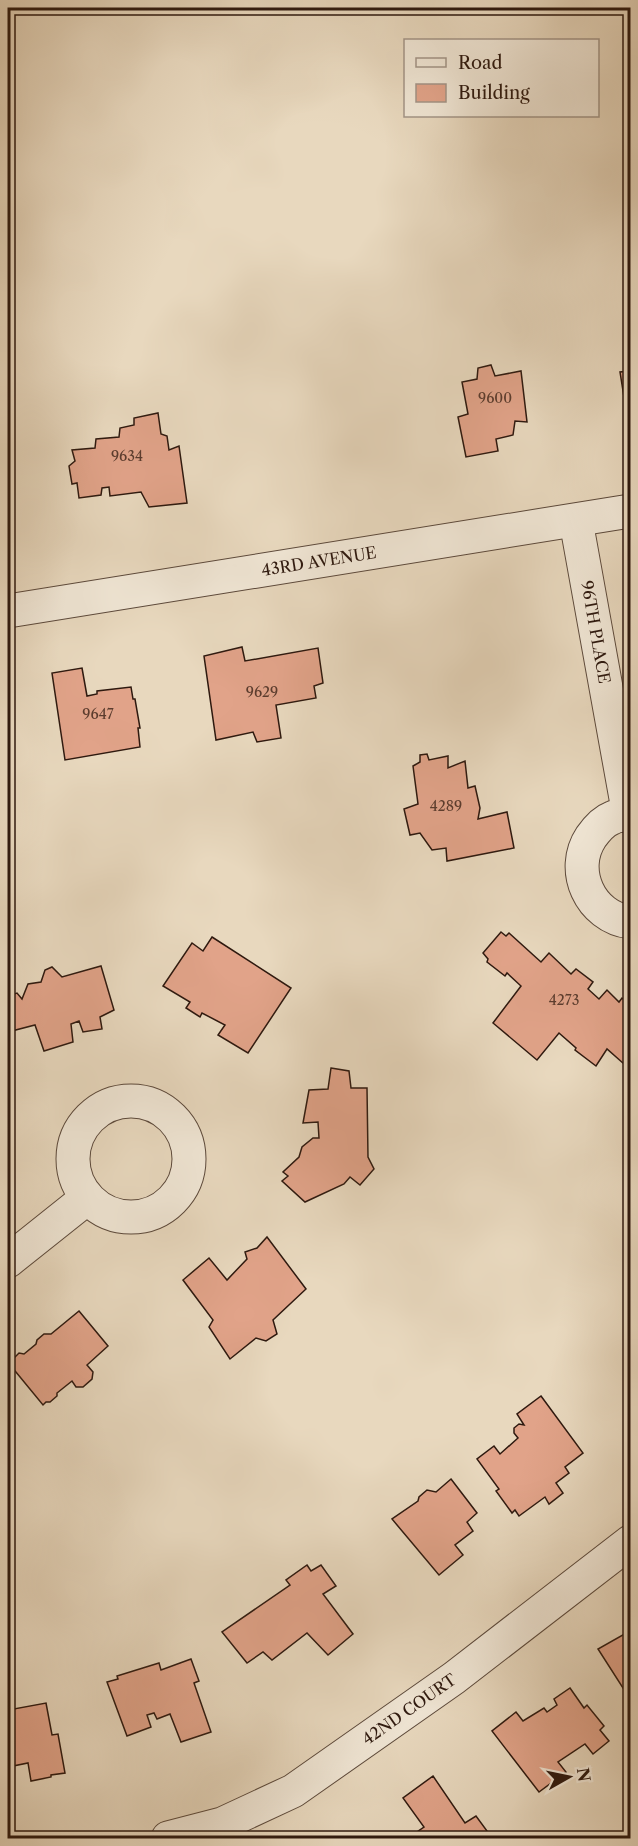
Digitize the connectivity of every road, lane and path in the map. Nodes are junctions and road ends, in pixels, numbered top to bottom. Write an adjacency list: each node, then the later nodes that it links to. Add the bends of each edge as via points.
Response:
1 (630, 512): 2 (street, 43RD AVENUE)
2 (576, 520): 3 (street, 43RD AVENUE); 4 (street, 96TH PLACE)
3 (8, 611)
4 (630, 815): 5 (street, 96TH PLACE, via 611,818 596,829 586,845 582,864 584,883 592,900 605,913)
5 (630, 922)
6 (87, 1198): 7 (street)
7 (8, 1261)
8 (630, 1542): 9 (street, 42ND COURT, via 454,1678 293,1791 222,1824)
9 (168, 1839)

